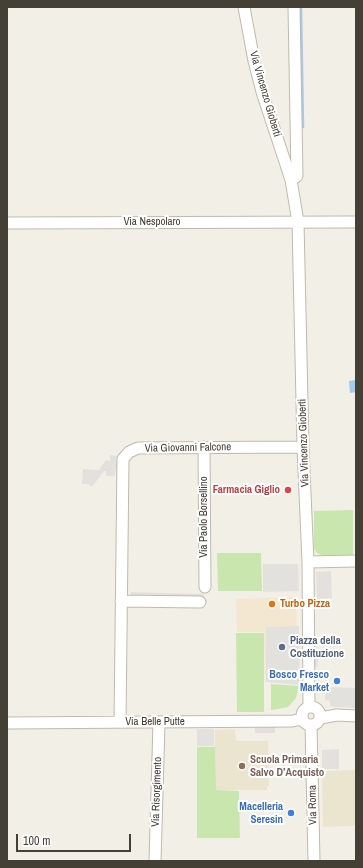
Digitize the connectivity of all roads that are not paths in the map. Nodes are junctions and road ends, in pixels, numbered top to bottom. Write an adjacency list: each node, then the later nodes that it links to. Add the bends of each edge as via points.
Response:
1 (244, 7): 3 (street, Via Vincenzo Gioberti, via 262,92)
2 (294, 7): 3 (street, Via Vincenzo Gioberti, via 297,176)
3 (291, 180): 4 (street, Via Vincenzo Gioberti)
4 (298, 222): 5 (street, Via Nespolaro); 6 (street, Via Nespolaro); 8 (street, Via Vincenzo Gioberti)
5 (356, 222)
6 (7, 223)
7 (204, 447): 8 (street, Via Giovanni Falcone); 11 (street, Via Paolo Borsellino); 12 (street, Via Giovanni Falcone, via 138,448 129,452 123,460)
8 (303, 447): 10 (street, Via Vincenzo Gioberti)
9 (356, 561): 10 (street)
10 (308, 562): 14 (street, Via Vincenzo Gioberti)
11 (204, 587)
12 (121, 601): 13 (street); 17 (street, Via Giovanni Falcone)
13 (200, 602)
14 (309, 707): 16 (street, via 303,711); 16 (street, via 317,709)
15 (356, 716): 16 (street, Via Belle Putte)
16 (311, 720): 19 (street, Via Belle Putte); 21 (street, Via Roma)
17 (120, 722): 18 (street, Via Belle Putte); 19 (street, Via Belle Putte)
18 (7, 723)
19 (159, 723): 20 (street, Via Risorgimento)
20 (155, 861)
21 (314, 861)

